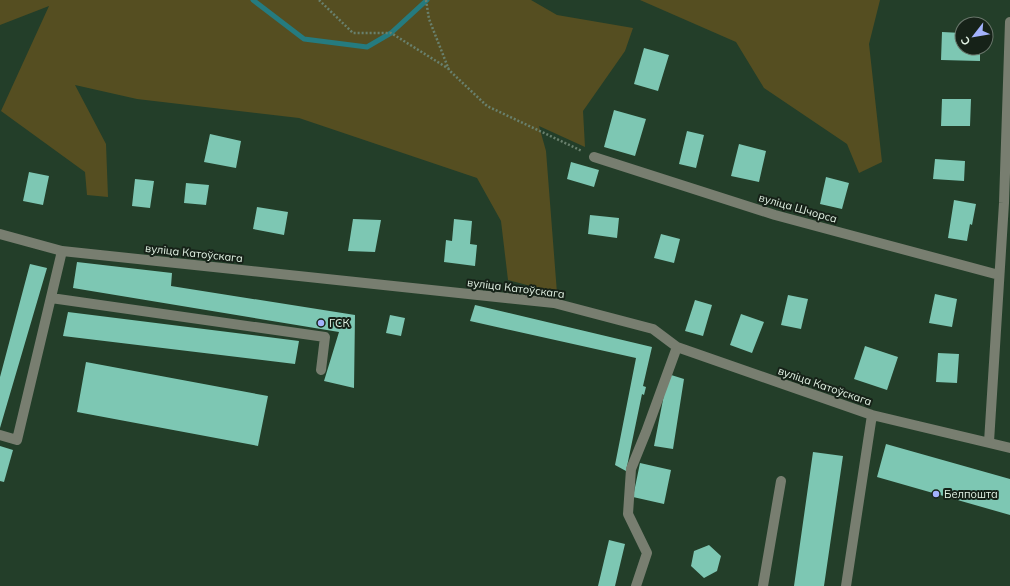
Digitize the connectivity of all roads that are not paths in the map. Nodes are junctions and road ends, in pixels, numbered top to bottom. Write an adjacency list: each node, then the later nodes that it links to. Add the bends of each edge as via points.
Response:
1 (1010, 22): 3 (street)
2 (594, 157): 6 (street, вуліца Шчорса, via 775,215)
3 (1007, 204): 6 (street)
4 (0, 234): 5 (street, вуліца Катоўскага)
5 (62, 251): 7 (street); 8 (street, вуліца Катоўскага, via 554,303 653,330)
6 (999, 275): 12 (street)
7 (51, 298): 9 (street, via 324,337); 11 (street, via 17,440)
8 (677, 347): 10 (street, вуліца Катоўскага); 15 (street, via 631,469 628,514 647,552)
9 (321, 370)
10 (872, 415): 12 (street, вуліца Катоўскага); 17 (street)
11 (0, 435)
12 (989, 442): 13 (street, вуліца Катоўскага)
13 (1010, 448)
14 (781, 480): 16 (street)
15 (636, 586)
16 (763, 586)
17 (846, 586)

